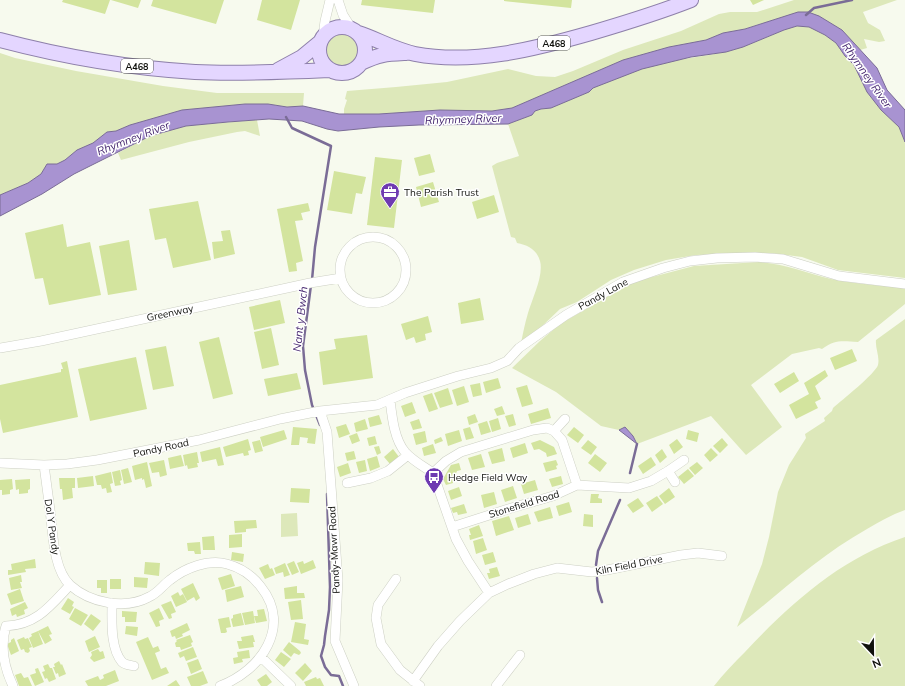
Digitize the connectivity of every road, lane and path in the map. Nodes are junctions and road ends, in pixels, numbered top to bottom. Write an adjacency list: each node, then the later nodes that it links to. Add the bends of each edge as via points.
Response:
1 (330, 0): 5 (street)
2 (338, 0): 4 (street, via 343,15)
3 (691, 0): 7 (main road, A468, via 602,30 519,50 469,57)
4 (355, 31): 5 (main road, via 336,27 329,30); 7 (main road, A468); 8 (main road, via 362,38 365,51)
5 (321, 39): 9 (main road, via 318,51 323,65); 10 (main road, A468, via 298,60)
6 (0, 40): 10 (main road, A468, via 72,57 139,67 217,72)
7 (412, 53): 8 (main road, A468, via 382,54)
8 (361, 63): 9 (main road, via 356,69 343,74)
9 (329, 70): 10 (main road, A468)
10 (276, 71)
11 (340, 278): 11 (street, via 352,296 361,301 382,302 399,290 404,281 405,260 393,244 374,236 364,238 354,242 347,249 342,258); 13 (street, Greenway)
12 (905, 284): 14 (street, Pandy Lane, via 840,276 783,259 755,257 690,261 623,282 566,315 519,348 507,361)
13 (0, 348)
14 (390, 400): 15 (street, Pandy Lane, via 377,406); 18 (street, via 398,440)
15 (320, 411): 21 (street, Pandy Road, via 280,418 138,453); 41 (street, Pandy-Mawr Road, via 327,432 338,580 335,641)
16 (565, 418): 17 (street)
17 (554, 431): 23 (street, via 547,428 534,430 461,452); 26 (street, via 562,440)
18 (408, 455): 23 (street); 25 (street, via 388,471)
19 (684, 460): 22 (street, Stonefield Road)
20 (0, 463): 21 (street, Pandy Road)
21 (44, 465): 30 (street, Dol Y Pandy, via 57,559)
22 (668, 471): 24 (street); 26 (street, Stonefield Road, via 651,481 629,488)
23 (433, 473): 27 (street)
24 (675, 482)
25 (347, 483)
26 (577, 485): 27 (street, Stonefield Road, via 553,496)
27 (452, 527): 31 (street, via 468,561)
28 (722, 556): 31 (street, Kiln Field Drive, via 698,553 681,555 592,572 557,568 534,574)
29 (396, 579): 37 (street, via 378,605 376,618 381,644 400,670)
30 (70, 585): 32 (street, Dol Y Pandy, via 87,596); 33 (street, via 44,612 15,625)
31 (489, 593): 37 (street, Kiln Field Drive, via 438,646)
32 (112, 603): 35 (street, Dol Y Pandy, via 149,597 171,579 195,566 224,563 237,567 257,581 273,609 272,638); 36 (street, via 112,631 116,650 122,661)
33 (3, 623): 38 (street, via 3,657)
34 (520, 655): 42 (street)
35 (261, 657): 39 (street, Dol Y Pandy, via 242,673); 40 (street)
36 (134, 666)
37 (417, 684)
38 (13, 686)
39 (220, 686)
40 (292, 686)
41 (354, 686)
42 (496, 686)

